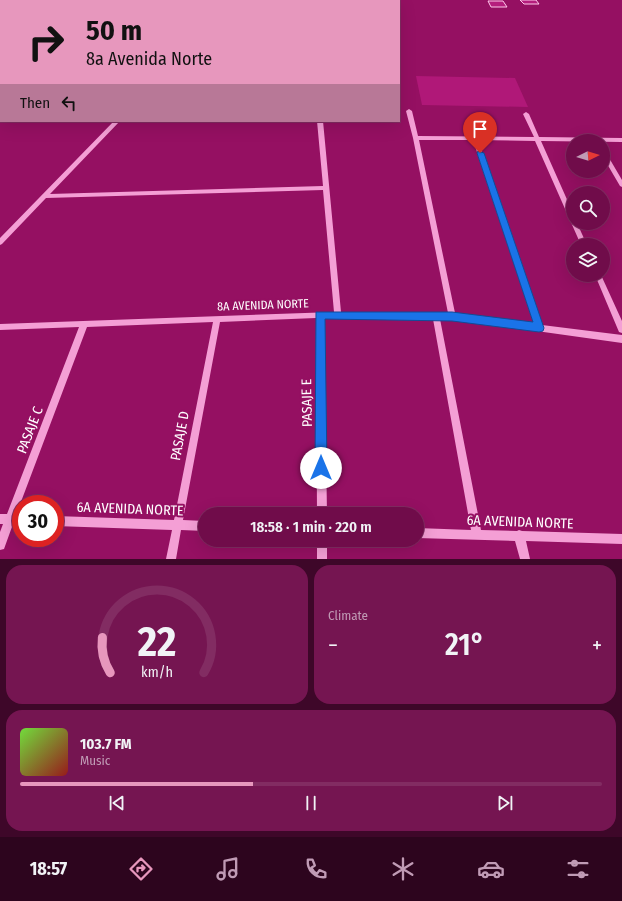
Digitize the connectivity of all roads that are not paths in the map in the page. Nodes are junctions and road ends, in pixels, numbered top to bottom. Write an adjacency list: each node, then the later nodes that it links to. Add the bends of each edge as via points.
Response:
1 (409, 112): 5 (street)
2 (526, 114): 7 (street)
3 (116, 122): 14 (street)
4 (320, 122): 13 (street)
5 (416, 138): 6 (street); 21 (street)
6 (475, 139): 7 (street); 25 (street)
7 (537, 139): 8 (street); 15 (street)
8 (566, 140)
9 (610, 140): 10 (street)
10 (622, 140)
11 (610, 164): 12 (street)
12 (622, 185)
13 (326, 188): 14 (street); 19 (street)
14 (45, 196): 16 (street)
15 (566, 204)
16 (0, 242)
17 (601, 282): 26 (street)
18 (320, 315): 19 (street, 8A AVENIDA NORTE); 22 (street, 8A AVENIDA NORTE); 28 (street, PASAJE E)
19 (338, 315): 20 (street, 8A AVENIDA NORTE)
20 (436, 316): 21 (street, 8A AVENIDA NORTE); 34 (street)
21 (452, 316): 25 (street, 8A AVENIDA NORTE)
22 (217, 319): 23 (street, 8A AVENIDA NORTE); 31 (street, PASAJE D)
23 (84, 324): 24 (street, 8A AVENIDA NORTE); 29 (street, PASAJE C)
24 (0, 327)
25 (539, 328): 27 (street, 8A AVENIDA NORTE)
26 (622, 330)
27 (622, 339)
28 (322, 507)
29 (5, 519): 37 (street, PASAJE C)
30 (64, 521): 31 (street, 6A AVENIDA NORTE)
31 (177, 525): 32 (street, 6A AVENIDA NORTE); 39 (street, PASAJE D)
32 (198, 526)
33 (424, 532): 34 (street, 6A AVENIDA NORTE)
34 (477, 534): 35 (street, 6A AVENIDA NORTE)
35 (519, 536): 36 (street, 6A AVENIDA NORTE); 41 (street)
36 (622, 539)
37 (0, 545)
38 (322, 547): 40 (street)
39 (171, 559)
40 (322, 559)
41 (524, 559)

